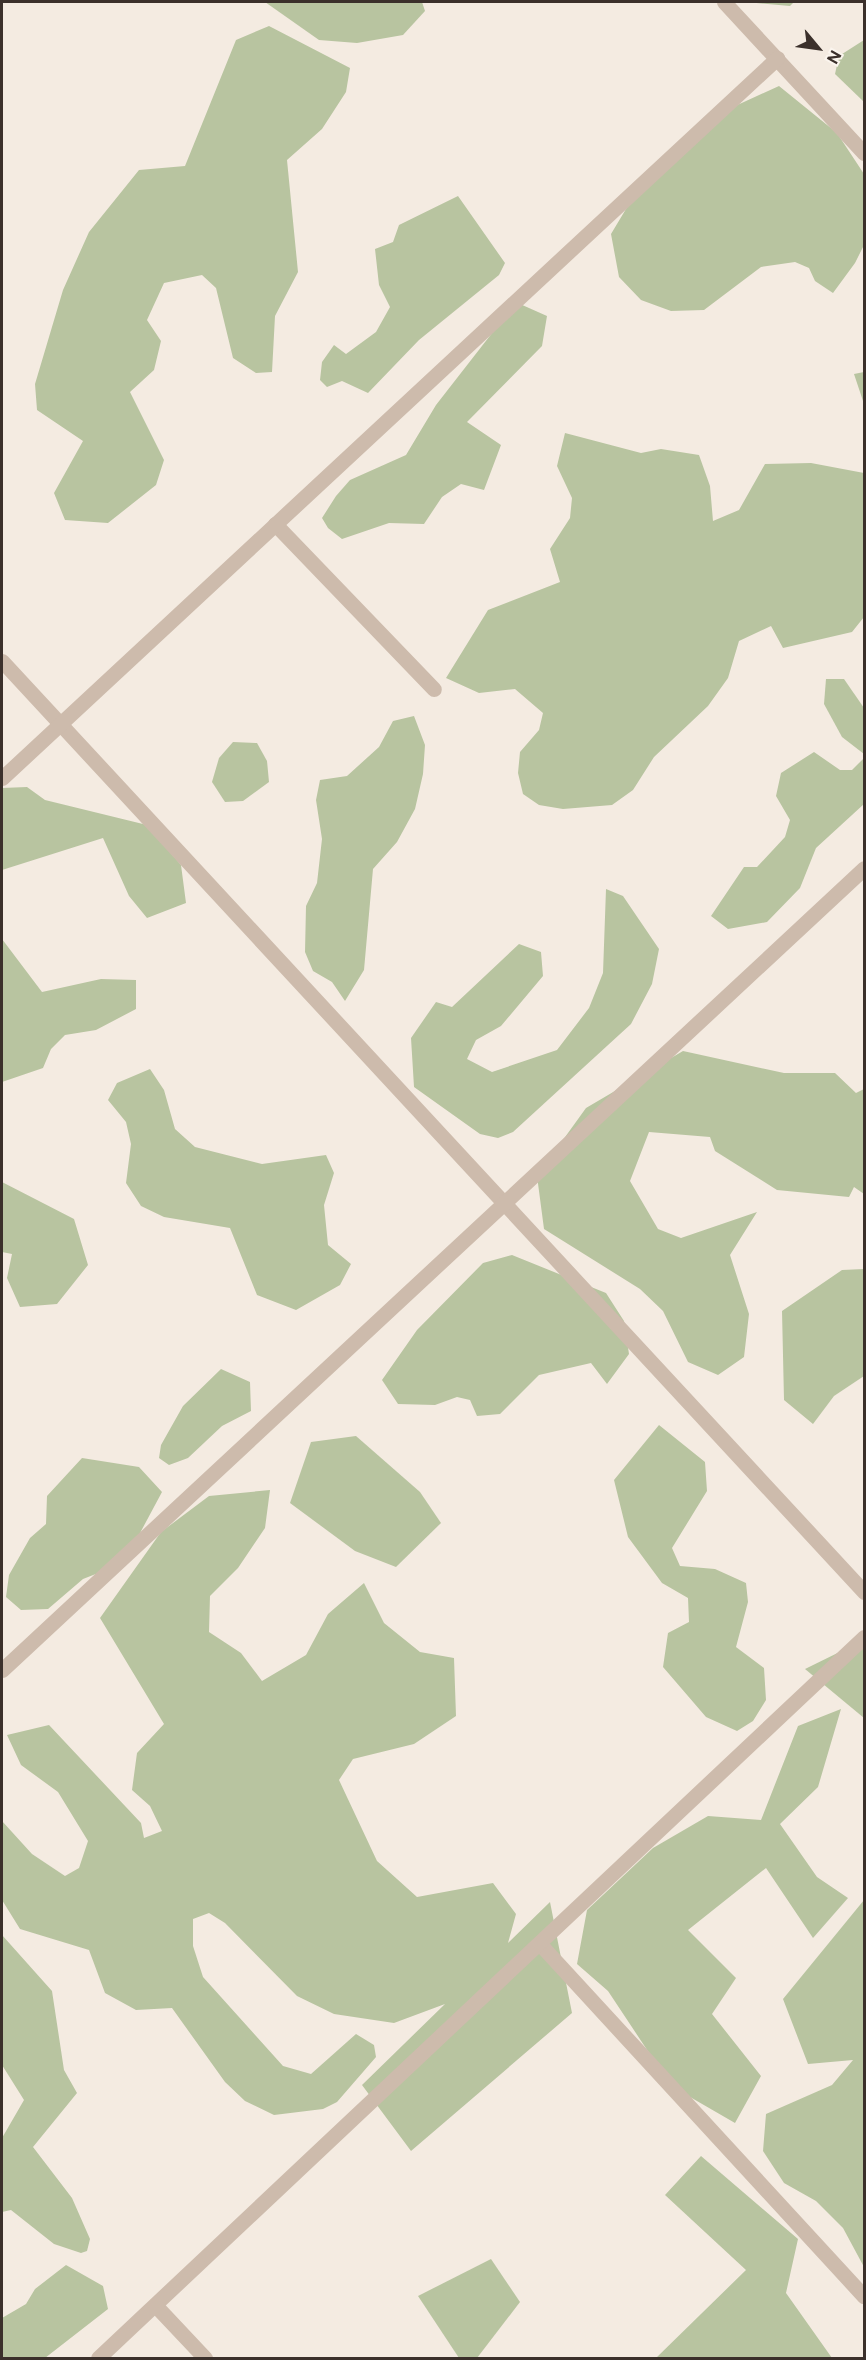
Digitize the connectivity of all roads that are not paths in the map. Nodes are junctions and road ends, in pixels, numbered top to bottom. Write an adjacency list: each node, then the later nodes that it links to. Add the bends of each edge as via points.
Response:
1 (724, 2): 2 (street)
2 (777, 58): 3 (street); 4 (street)
3 (864, 153)
4 (275, 524): 6 (street); 7 (street)
5 (2, 661): 7 (street)
6 (434, 689)
7 (59, 724): 8 (street); 10 (street)
8 (2, 778)
9 (864, 868): 10 (street)
10 (502, 1206): 11 (street); 13 (street)
11 (864, 1592)
12 (864, 1637): 14 (street)
13 (2, 1670)
14 (539, 1943): 15 (street); 16 (street)
15 (864, 2296)
16 (155, 2305): 17 (street); 18 (street)
17 (98, 2358)
18 (205, 2358)

